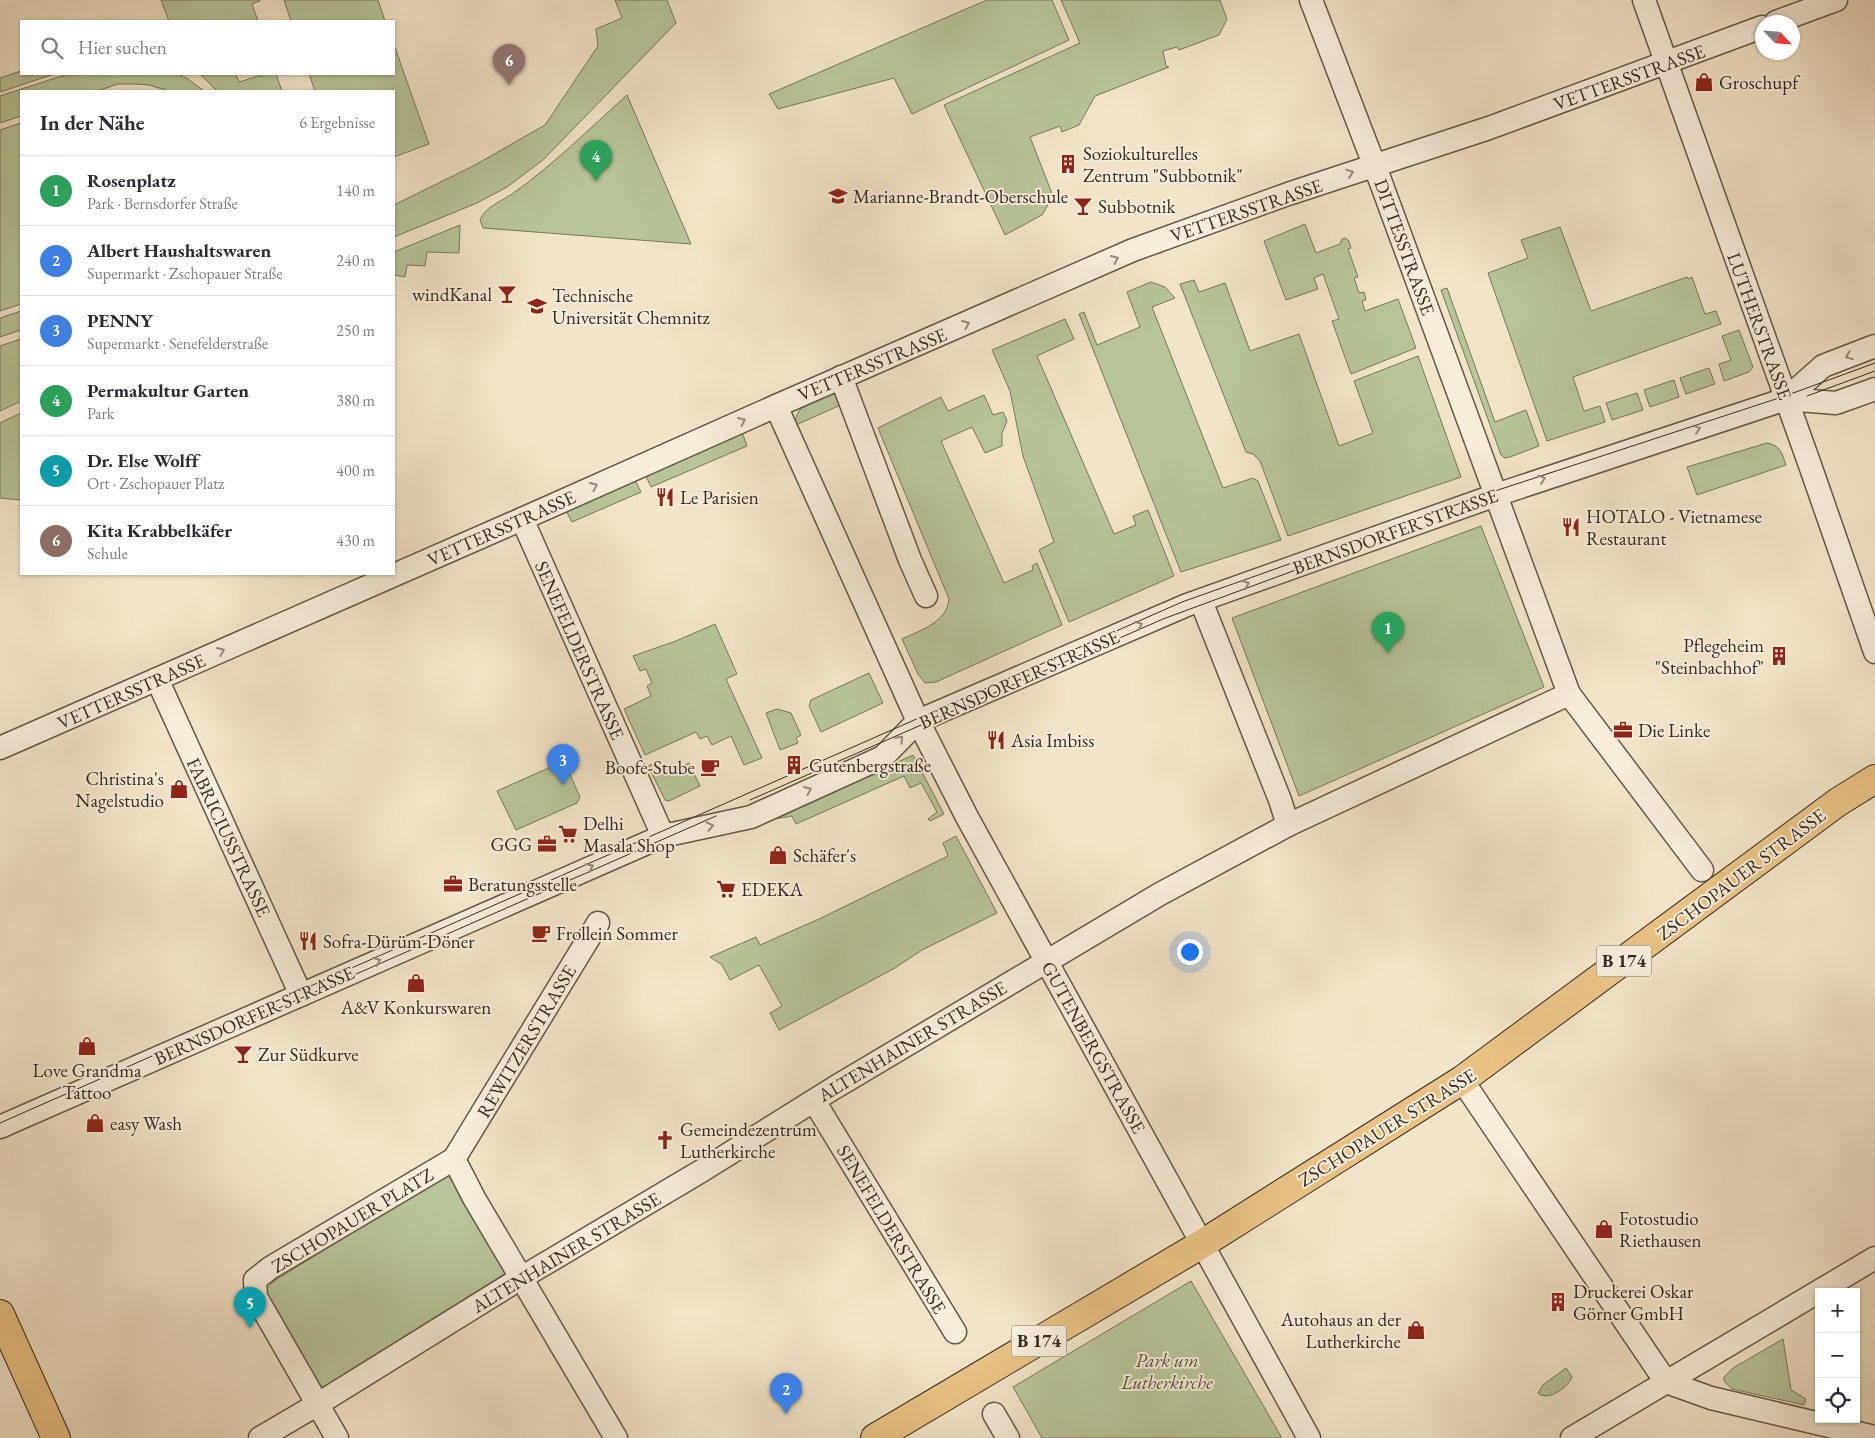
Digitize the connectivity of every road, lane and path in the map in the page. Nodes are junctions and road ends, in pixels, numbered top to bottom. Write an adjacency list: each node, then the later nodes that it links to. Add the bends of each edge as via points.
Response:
1 (1312, 0): 7 (street, DITTESSTRASSE)
2 (1644, 0): 6 (street, LUTHERSTRASSE)
3 (1836, 0): 4 (street)
4 (1795, 15)
5 (1755, 30): 6 (street, VETTERSSTRASSE)
6 (1666, 63): 7 (street, VETTERSSTRASSE, via 1489,128); 11 (street, LUTHERSTRASSE)
7 (1374, 165): 9 (street, VETTERSSTRASSE, one-way to 7, via 1162,239); 13 (street, DITTESSTRASSE)
8 (1875, 346): 11 (street, BERNSDORFER STRASSE, one-way to 11, via 1823,366)
9 (841, 377): 12 (street, VETTERSSTRASSE); 17 (street)
10 (1875, 389): 11 (street, BERNSDORFER STRASSE, via 1836,402)
11 (1786, 399): 13 (street, BERNSDORFER STRASSE, one-way to 11); 19 (street, LUTHERSTRASSE)
12 (776, 406): 14 (street, VETTERSSTRASSE, one-way to 12); 22 (street, GUTENBERGSTRASSE)
13 (1496, 495): 18 (street, BERNSDORFER STRASSE, one-way to 13); 21 (street, DITTESSTRASSE)
14 (522, 519): 16 (street, VETTERSSTRASSE, one-way to 14); 26 (street, SENEFELDERSTRASSE)
15 (395, 575): 20 (street, VETTERSSTRASSE, one-way to 15)
16 (395, 575)
17 (926, 596)
18 (1201, 601): 22 (street, BERNSDORFER STRASSE, one-way to 18); 25 (street)
19 (1875, 652)
20 (158, 679): 23 (street, VETTERSSTRASSE); 30 (street, FABRICIUSSTRASSE)
21 (1568, 694): 25 (street, ALTENHAINER STRASSE); 27 (street, DITTESSTRASSE)
22 (918, 721): 26 (street, BERNSDORFER STRASSE, one-way to 22, via 751,816 883,757); 29 (street, GUTENBERGSTRASSE)
23 (0, 748)
24 (1875, 779): 31 (main road, ZSCHOPAUER STRASSE / B 174, via 1815,819)
25 (1288, 825): 29 (street, ALTENHAINER STRASSE)
26 (662, 836): 30 (street, BERNSDORFER STRASSE, one-way to 26)
27 (1702, 870)
28 (598, 923): 34 (street, REWITZERSTRASSE)
29 (1046, 960): 32 (street, ALTENHAINER STRASSE); 35 (street, GUTENBERGSTRASSE)
30 (301, 995): 33 (street, BERNSDORFER STRASSE)
31 (1462, 1080): 35 (main road, ZSCHOPAUER STRASSE / B 174); 40 (street)
32 (814, 1100): 37 (street, ALTENHAINER STRASSE); 39 (street, SENEFELDERSTRASSE)
33 (0, 1127)
34 (454, 1160): 37 (street, ZSCHOPAUER PLATZ); 41 (street, ZSCHOPAUER PLATZ, via 270,1268 255,1280 256,1296)
35 (1202, 1244): 48 (main road, ZSCHOPAUER STRASSE / B 174); 50 (street, GUTENBERGSTRASSE)
36 (1875, 1258): 40 (street)
37 (521, 1278): 41 (street, ALTENHAINER STRASSE); 47 (street, ZSCHOPAUER PLATZ)
38 (0, 1314): 44 (main road)
39 (955, 1332)
40 (1666, 1382): 43 (street, via 1712,1398); 51 (street)
41 (318, 1404): 45 (street, ALTENHAINER STRASSE); 46 (street)
42 (994, 1414): 49 (street)
43 (1875, 1437)
44 (56, 1438)
45 (260, 1438)
46 (337, 1438)
47 (616, 1438)
48 (875, 1438)
49 (1008, 1438)
50 (1309, 1438)
51 (1572, 1438)

